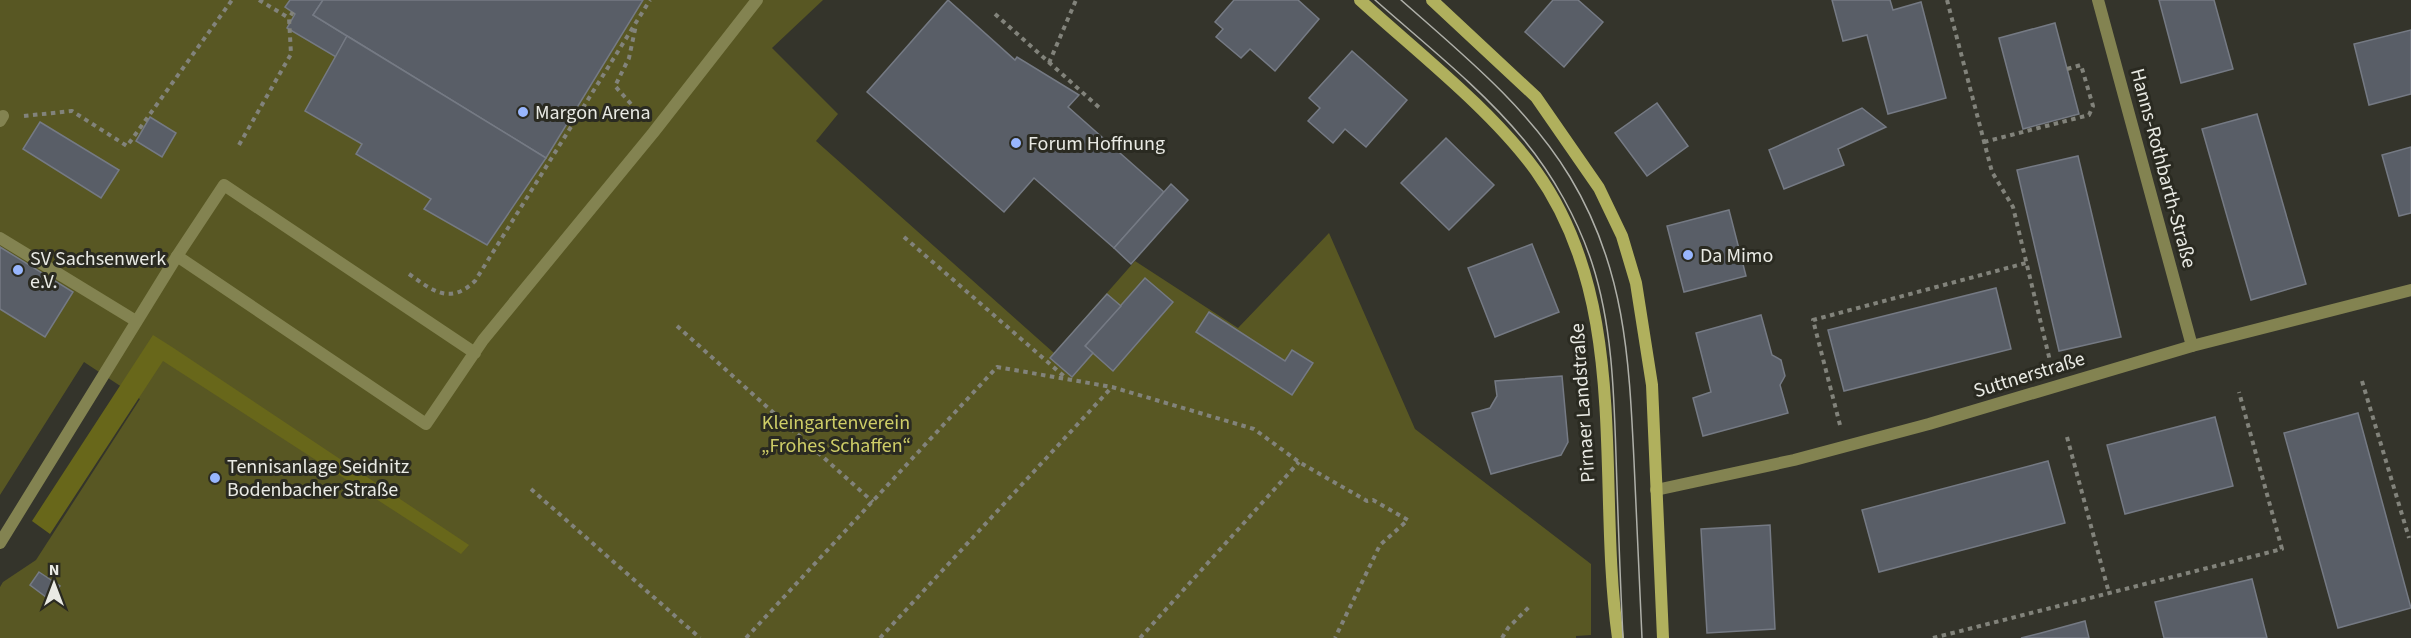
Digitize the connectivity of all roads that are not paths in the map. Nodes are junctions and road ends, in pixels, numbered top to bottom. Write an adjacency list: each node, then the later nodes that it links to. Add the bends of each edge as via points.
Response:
1 (757, 0): 10 (street)
2 (1360, 0): 13 (street, Pirnaer Landstraße, via 1483,112 1536,170 1573,236 1597,317)
3 (1432, 0): 11 (street, via 1536,97 1599,188 1622,236 1646,333)
4 (2098, 0): 9 (street, Hanns-Rothbarth-Straße)
5 (0, 238): 8 (street)
6 (177, 256): 8 (street); 10 (street, via 426,424); 10 (street, via 224,185)
7 (2411, 290): 9 (street, Suttnerstraße)
8 (136, 321): 12 (street)
9 (2192, 346): 11 (street, Suttnerstraße, via 1846,446)
10 (475, 353)
11 (1656, 490): 14 (street)
12 (0, 543)
13 (1617, 638)
14 (1663, 638)

